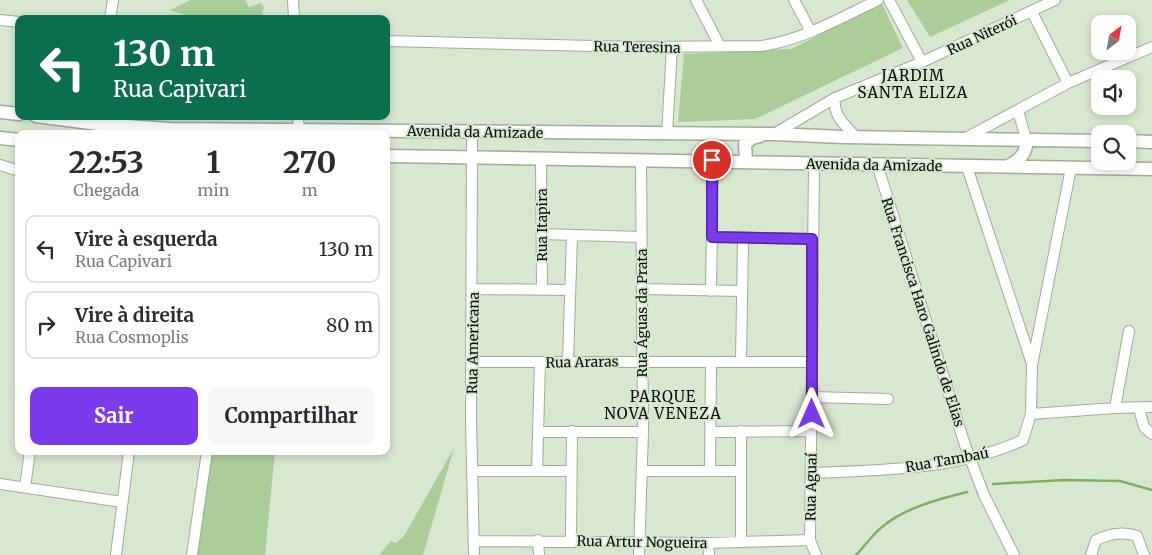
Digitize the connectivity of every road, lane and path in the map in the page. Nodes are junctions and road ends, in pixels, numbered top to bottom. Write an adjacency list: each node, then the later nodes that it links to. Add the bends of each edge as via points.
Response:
1 (113, 0): 9 (street)
2 (293, 0): 10 (street)
3 (696, 0): 15 (street)
4 (794, 0): 13 (street)
5 (878, 0): 13 (street, Rua Teresina)
6 (889, 0): 18 (street)
7 (1056, 0): 8 (street, Rua Niterói)
8 (1032, 12): 18 (street, Rua Niterói); 19 (street)
9 (111, 15)
10 (294, 15)
11 (0, 20): 12 (street)
12 (15, 22)
13 (811, 32): 15 (street, Rua Teresina, via 761,46)
14 (390, 41): 17 (street, Rua Teresina)
15 (720, 46): 17 (street, Rua Teresina)
16 (1152, 47): 19 (street)
17 (672, 48): 29 (street)
18 (922, 62): 20 (street, Rua Niterói)
19 (1068, 84): 21 (street)
20 (835, 98): 30 (street, Rua Niterói); 31 (street, Avenida da Amizade, via 833,109 837,117)
21 (1018, 110): 33 (street); 34 (street)
22 (0, 112): 23 (main road)
23 (15, 114)
24 (99, 120): 26 (main road, Avenida da Amizade)
25 (299, 126): 27 (main road, Avenida da Amizade); 28 (main road, Avenida da Amizade)
26 (164, 130)
27 (196, 130)
28 (472, 132): 29 (main road, Avenida da Amizade); 40 (street, Rua Americana)
29 (667, 134): 30 (main road, Avenida da Amizade)
30 (774, 134): 31 (main road, Avenida da Amizade); 44 (main road, via 747,141)
31 (856, 137): 33 (main road, Avenida da Amizade)
32 (0, 138): 35 (main road)
33 (964, 139): 34 (main road, Avenida da Amizade)
34 (1026, 139): 36 (main road, Avenida da Amizade); 48 (main road, via 1026,150 1017,162)
35 (15, 140)
36 (1091, 141)
37 (1136, 141): 38 (main road)
38 (1152, 142)
39 (390, 156): 40 (main road, Avenida da Amizade)
40 (473, 158): 41 (main road, Avenida da Amizade); 59 (street, Rua Americana)
41 (541, 160): 42 (main road, Avenida da Amizade); 53 (street, Rua Itapira)
42 (641, 160): 43 (main road, Avenida da Amizade); 55 (street, Rua Águas da Prata)
43 (712, 160): 44 (main road, Avenida da Amizade); 56 (street)
44 (746, 162): 47 (main road, Avenida da Amizade)
45 (876, 164): 47 (main road, Avenida da Amizade); 49 (main road, Avenida da Amizade); 90 (street, Rua Francisca Haro Galindo de Elias)
46 (0, 165): 52 (street)
47 (814, 165): 58 (street, Rua Aguaí)
48 (1008, 166): 49 (main road, Avenida da Amizade); 50 (main road, Avenida da Amizade)
49 (967, 167): 73 (street)
50 (1071, 168): 51 (main road, Avenida da Amizade); 73 (street)
51 (1152, 169)
52 (15, 170)
53 (542, 234): 54 (street); 61 (street, Rua Itapira)
54 (572, 236): 55 (street); 62 (street)
55 (641, 237): 60 (street, Rua Águas da Prata)
56 (712, 237): 57 (street); 63 (street)
57 (743, 239): 58 (street); 64 (street)
58 (812, 239): 72 (street, Rua Aguaí)
59 (473, 289): 61 (street); 68 (street, Rua Americana)
60 (642, 289): 63 (street); 66 (street, Rua Águas da Prata)
61 (542, 290): 62 (street)
62 (570, 290): 70 (street)
63 (711, 291): 64 (street)
64 (741, 291): 67 (street)
65 (1129, 331): 76 (street)
66 (642, 361): 70 (street, Rua Araras); 71 (street, Rua Araras); 84 (street, Rua Águas da Prata)
67 (741, 361): 71 (street, Rua Araras); 72 (street, Rua Araras)
68 (473, 362): 69 (street, Rua Araras); 92 (street, Rua Americana)
69 (540, 362): 70 (street, Rua Araras); 83 (street)
70 (568, 362)
71 (711, 362): 85 (street)
72 (811, 362): 74 (street, Rua Aguaí)
73 (1032, 365): 79 (street)
74 (812, 397): 75 (street); 82 (street, Rua Aguaí)
75 (888, 399)
76 (1115, 408): 77 (street); 79 (street)
77 (1138, 408): 78 (street); 86 (street, via 1144,427)
78 (1152, 408)
79 (1031, 414): 90 (street, Rua Tambaú, via 1023,440 1003,450)
80 (572, 431): 83 (street); 84 (street); 93 (street)
81 (741, 431): 82 (street); 85 (street); 96 (street)
82 (811, 431): 97 (street, Rua Aguaí)
83 (539, 432): 91 (street)
84 (642, 432): 94 (street, Rua Águas da Prata)
85 (710, 432): 95 (street)
86 (1152, 434)
87 (29, 455): 99 (street)
88 (128, 455): 100 (street)
89 (206, 455): 109 (street)
90 (971, 459): 97 (street, Rua Tambaú, via 920,468); 115 (street, Rua Francisca Haro Galindo de Elias, via 984,495)
91 (538, 470): 92 (street); 93 (street)
92 (473, 471): 103 (street, Rua Americana)
93 (570, 471): 104 (street)
94 (642, 471): 95 (street); 105 (street, Rua Águas da Prata)
95 (710, 471): 96 (street)
96 (740, 471): 106 (street)
97 (812, 473): 102 (street, Rua Aguaí)
98 (0, 484): 99 (street)
99 (25, 487): 100 (street)
100 (122, 502): 108 (street)
101 (538, 540): 103 (street, Rua Artur Nogueira); 104 (street, Rua Artur Nogueira); 111 (street)
102 (810, 540): 106 (street, Rua Artur Nogueira); 114 (street)
103 (474, 541): 110 (street, Rua Americana)
104 (571, 541): 105 (street, Rua Artur Nogueira)
105 (639, 541): 107 (street, Rua Artur Nogueira); 112 (street, Rua Águas da Prata)
106 (741, 541): 107 (street, Rua Artur Nogueira)
107 (708, 543): 113 (street)
108 (116, 555)
109 (192, 555)
110 (474, 555)
111 (539, 555)
112 (639, 555)
113 (709, 555)
114 (816, 555)
115 (1014, 555)
116 (1090, 555): 117 (street, via 1096,540 1111,534 1137,536)
117 (1144, 555)

